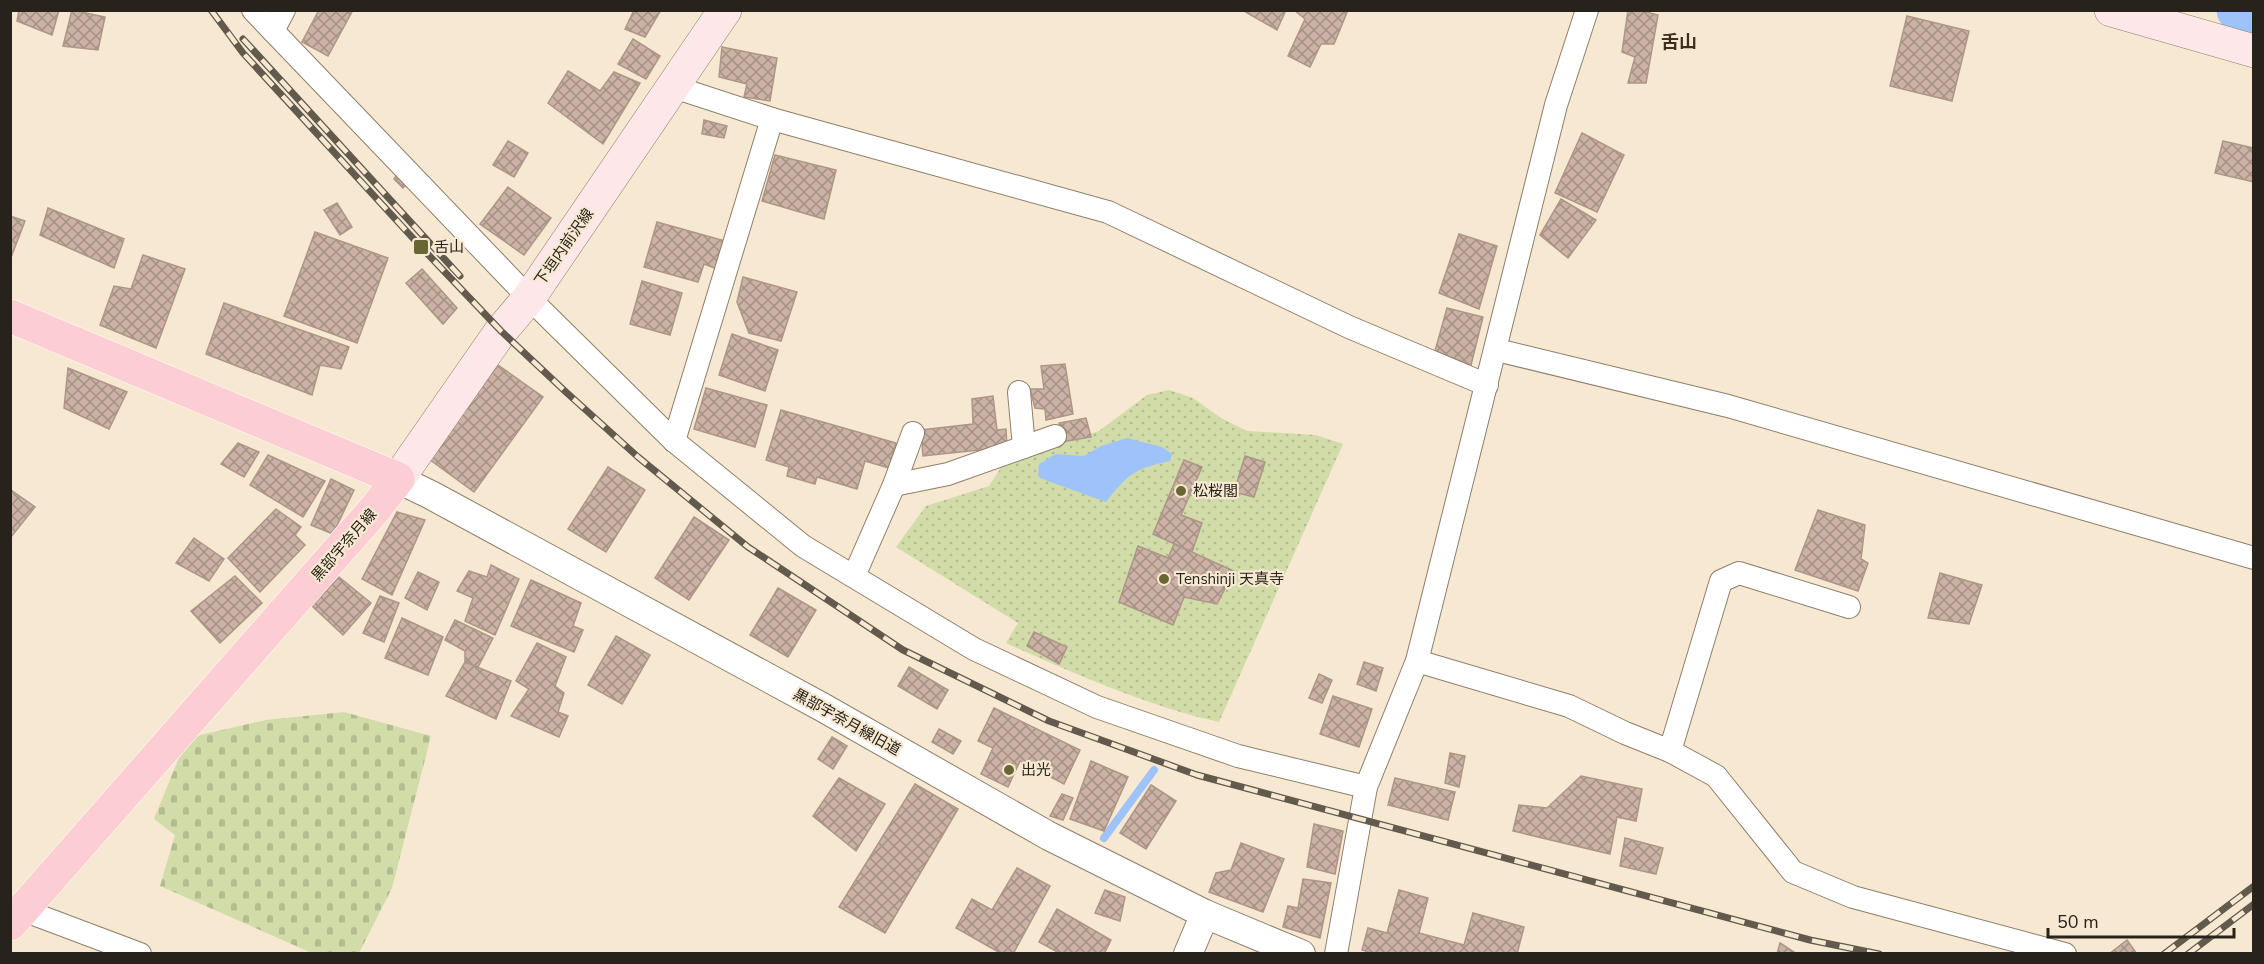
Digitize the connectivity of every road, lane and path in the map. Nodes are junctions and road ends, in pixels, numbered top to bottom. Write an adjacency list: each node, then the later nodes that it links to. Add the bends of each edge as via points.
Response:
1 (253, 10): 6 (street)
2 (284, 10): 6 (street)
3 (725, 10): 8 (main road, 下垣内前沢線)
4 (1587, 10): 12 (street, via 1556,105)
5 (2111, 10): 7 (main road)
6 (273, 31): 10 (street)
7 (2253, 51)
8 (674, 87): 9 (street); 10 (main road, 下垣内前沢線)
9 (772, 119): 13 (street, via 1108,212 1349,327); 17 (street)
10 (529, 298): 17 (street); 19 (main road, 下垣内前沢線, via 501,331)
11 (10, 316): 19 (main road)
12 (1497, 350): 13 (street); 21 (street, via 1728,406)
13 (1487, 385): 24 (street)
14 (1019, 392): 18 (street)
15 (913, 434): 20 (street)
16 (1055, 436): 18 (street)
17 (674, 441): 22 (street, via 802,546)
18 (1024, 447): 20 (street, via 948,474)
19 (398, 479): 27 (street, 黒部宇奈月線旧道, via 822,707 1049,836); 28 (main road, 黒部宇奈月線)
20 (894, 485): 22 (street)
21 (2253, 558)
22 (854, 576): 26 (street, via 974,649 1097,706 1238,756)
23 (1849, 607): 25 (street, via 1739,573 1721,581)
24 (1417, 661): 25 (street, via 1569,706); 26 (street)
25 (1670, 751): 33 (street, via 1716,776 1793,872 1852,897)
26 (1366, 787): 32 (street)
27 (1204, 914): 30 (street); 31 (street, 黒部宇奈月線旧道)
28 (15, 915): 29 (street)
29 (140, 954)
30 (1188, 954)
31 (1302, 954)
32 (1336, 954)
33 (2065, 954)

